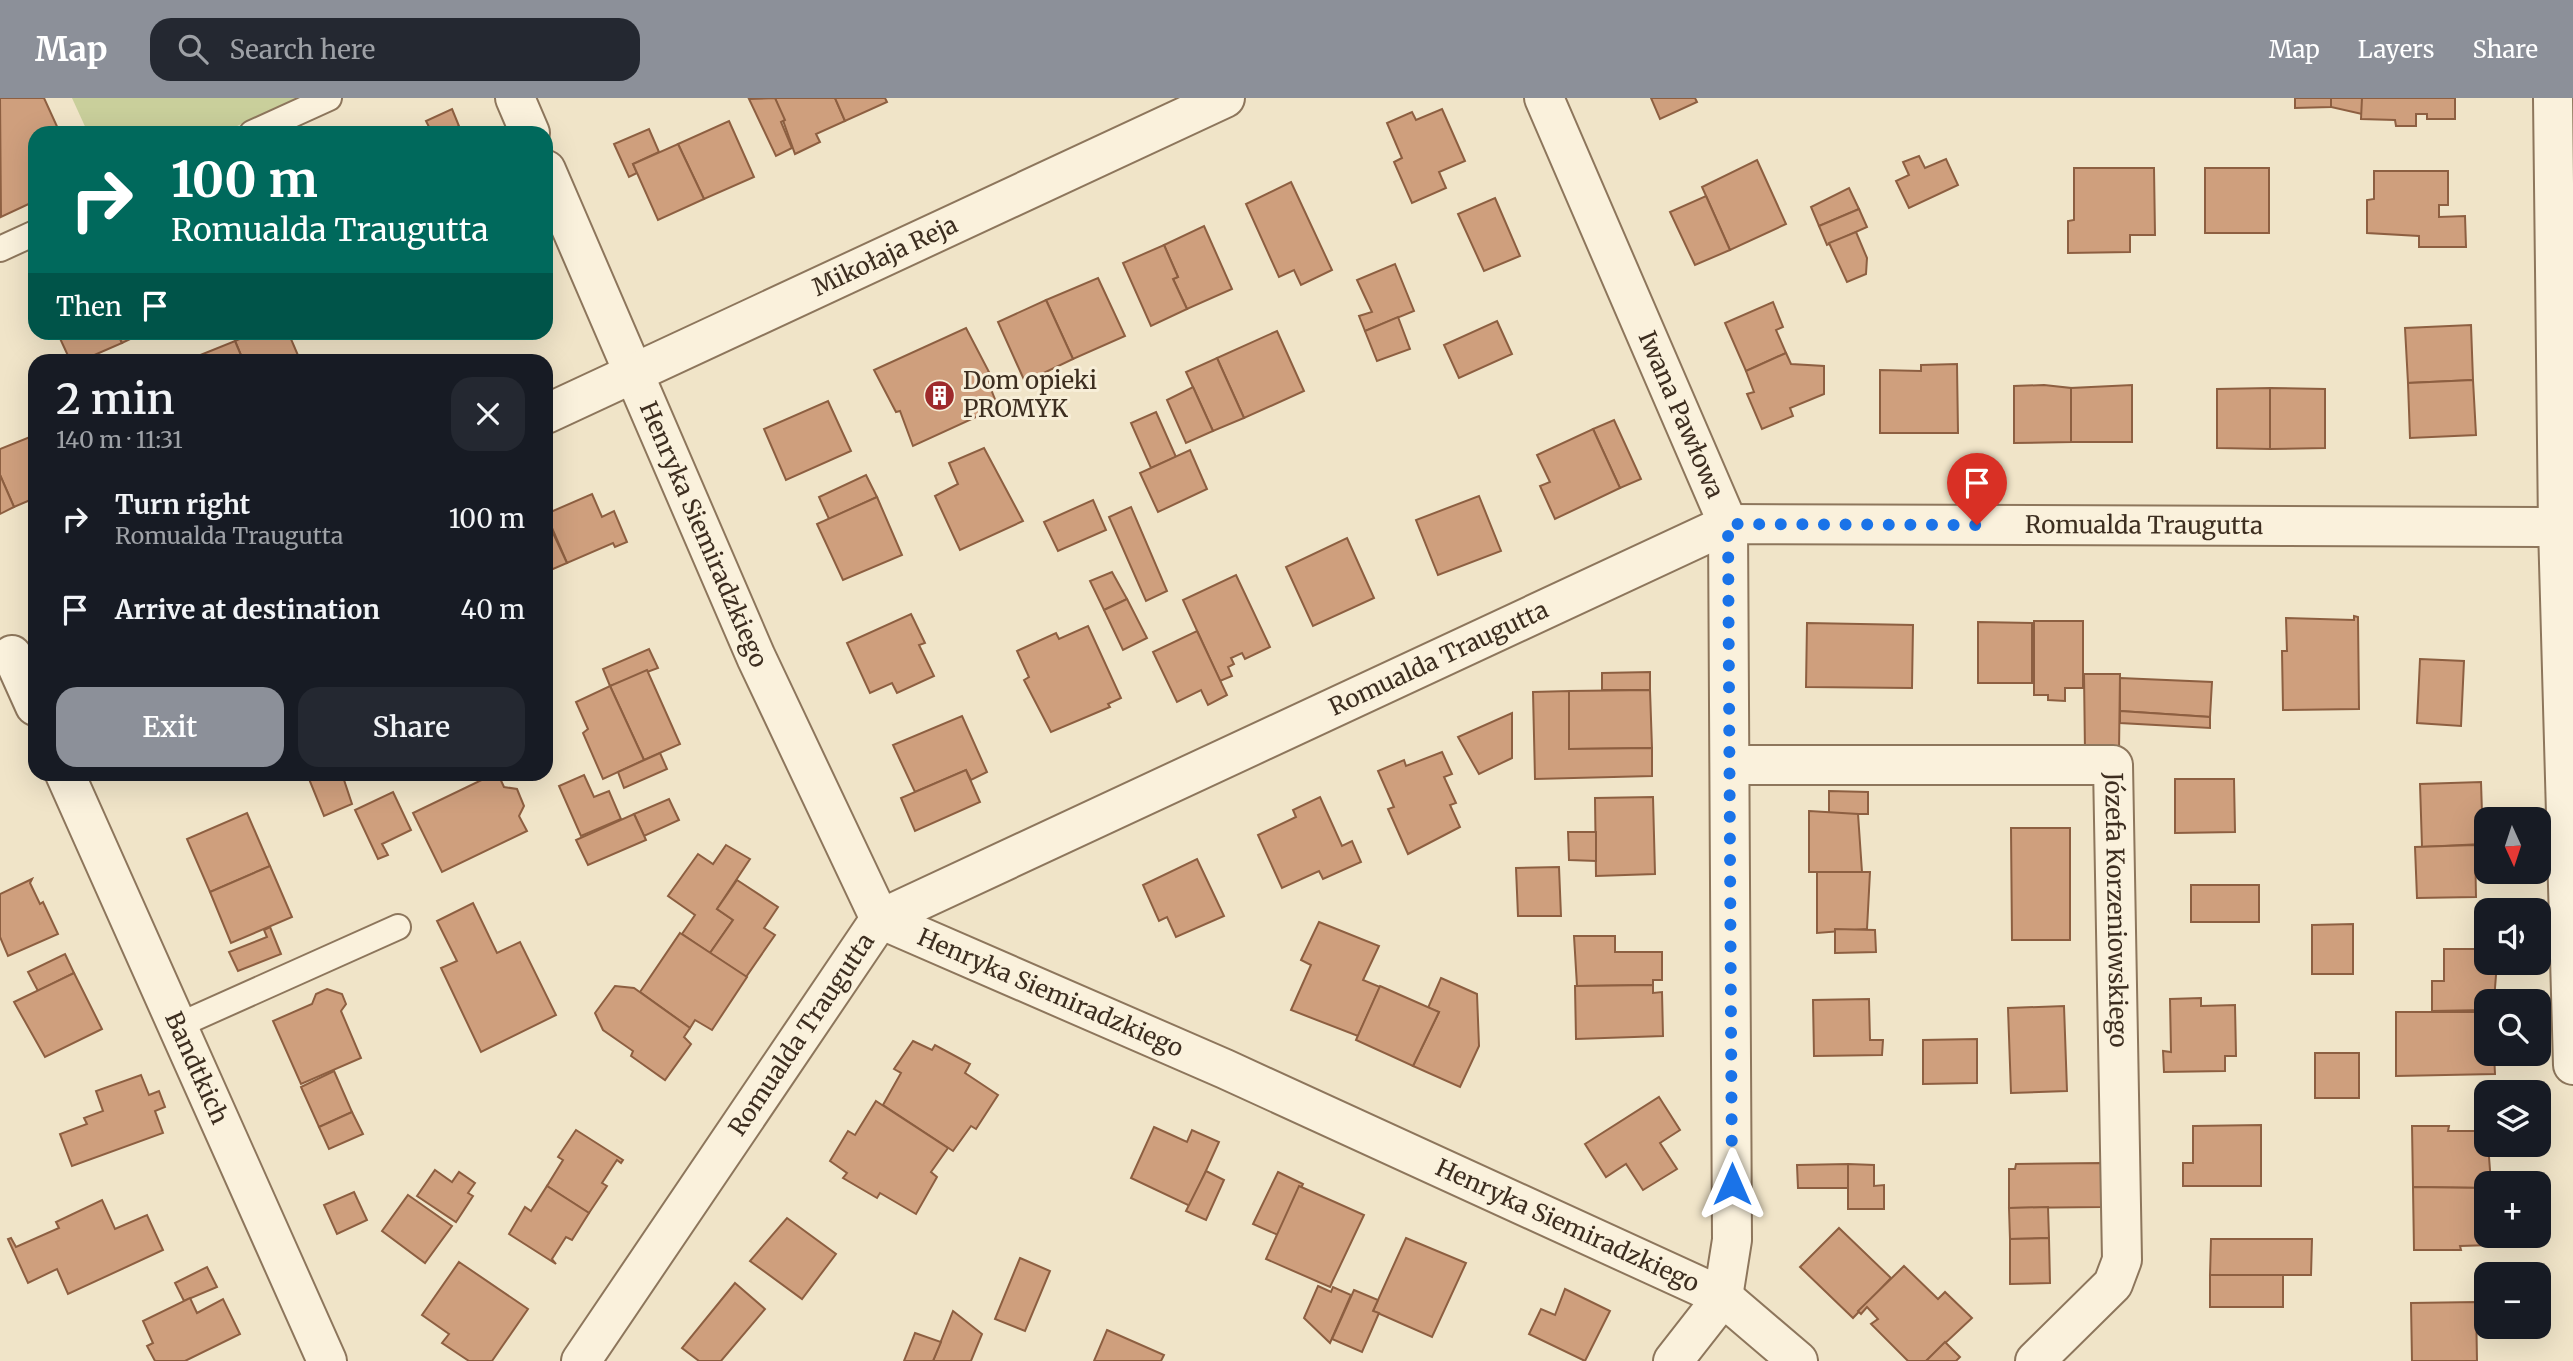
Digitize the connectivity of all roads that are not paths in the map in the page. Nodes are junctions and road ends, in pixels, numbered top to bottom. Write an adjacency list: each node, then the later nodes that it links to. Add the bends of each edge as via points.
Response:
1 (329, 98): 6 (lane)
2 (515, 98): 7 (street)
3 (1225, 98): 11 (street, Mikołaja Reja)
4 (1544, 98): 13 (street, Iwana Pawłowa)
5 (2553, 98): 14 (street)
6 (267, 126)
7 (527, 126)
8 (553, 186): 11 (street, Henryka Siemiradzkiego)
9 (28, 236): 10 (lane)
10 (0, 249)
11 (633, 374): 12 (street, Mikołaja Reja); 19 (street, Henryka Siemiradzkiego, via 756,657)
12 (553, 411)
13 (1728, 524): 14 (street, Romualda Traugutta); 17 (street, Iwana Pawłowa); 19 (street, Romualda Traugutta)
14 (2558, 527): 22 (street)
15 (16, 653): 16 (street)
16 (28, 686)
17 (1730, 765): 23 (street, Iwana Pawłowa, via 1732,1240); 28 (street, Józefa Korzeniowskiego, via 2113,765 2122,1260 2113,1284)
18 (68, 781): 21 (street, Bandtkich)
19 (880, 919): 23 (street, Henryka Siemiradzkiego, via 1226,1069); 25 (street, Romualda Traugutta)
20 (398, 927): 21 (lane)
21 (177, 1026): 24 (street, Bandtkich)
22 (2573, 1065)
23 (1723, 1297): 26 (street, Iwana Pawłowa); 27 (street, Henryka Siemiradzkiego)
24 (327, 1361)
25 (581, 1361)
26 (1672, 1361)
27 (1798, 1361)
28 (2035, 1361)

